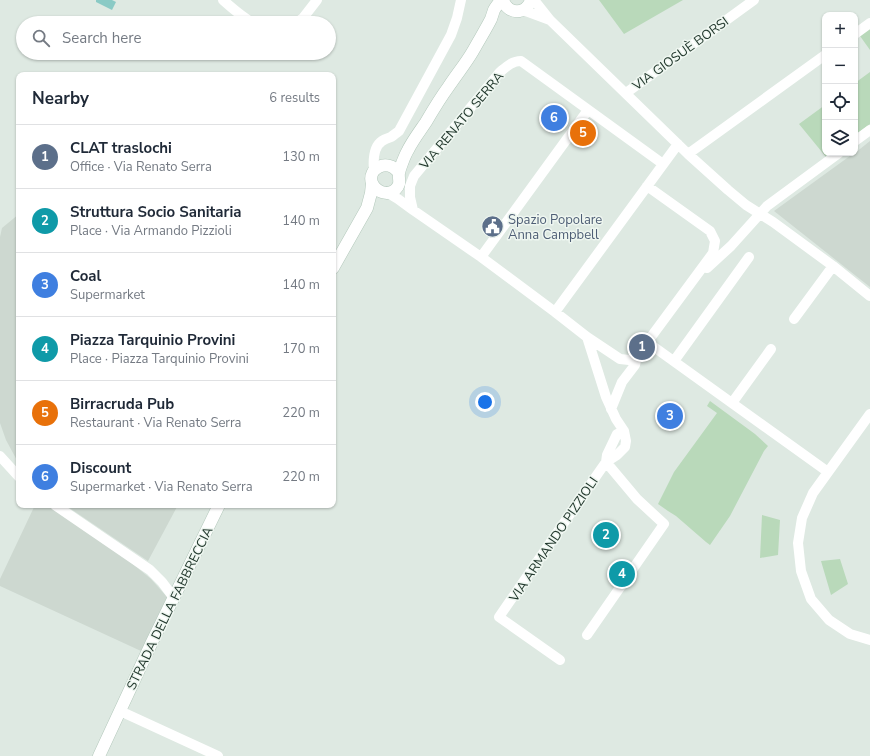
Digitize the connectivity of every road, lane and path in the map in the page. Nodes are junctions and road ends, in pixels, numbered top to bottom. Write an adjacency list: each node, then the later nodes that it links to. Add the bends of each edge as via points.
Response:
1 (222, 0): 8 (street)
2 (317, 0): 9 (street)
3 (461, 0): 19 (street, via 458,18 451,35 399,131 378,144)
4 (532, 0): 7 (street); 10 (street)
5 (754, 0): 14 (street, VIA GIOSUÈ BORSI)
6 (505, 3): 7 (street, via 514,11); 23 (street, via 495,10 473,51 407,152)
7 (523, 10): 10 (street)
8 (241, 16)
9 (305, 16)
10 (550, 20): 14 (street)
11 (870, 23): 12 (street)
12 (858, 32)
13 (822, 57): 20 (street)
14 (626, 93): 18 (street)
15 (588, 110): 22 (street, VIA RENATO SERRA); 29 (street, VIA RENATO SERRA, via 521,61 509,64 414,176 410,186); 32 (street)
16 (870, 130): 17 (street)
17 (858, 139)
18 (678, 144): 20 (street); 22 (street)
19 (376, 149): 23 (street, via 380,158); 24 (street)
20 (688, 154): 30 (street, via 746,205)
21 (835, 156): 30 (street, via 767,206)
22 (663, 164): 26 (street)
23 (391, 168): 24 (street, via 379,167); 27 (street, via 400,180 394,190)
24 (374, 171): 25 (street)
25 (372, 183): 27 (street, via 377,190); 28 (street)
26 (647, 186): 35 (street, via 710,231 715,241 713,253); 37 (street)
27 (386, 193): 28 (street); 29 (street, via 398,198)
28 (367, 208): 33 (street)
29 (413, 210): 32 (street)
30 (760, 214): 34 (street); 35 (street, via 731,246)
31 (749, 257): 43 (street)
32 (481, 258): 37 (street)
33 (336, 263)
34 (833, 266): 36 (street); 38 (street)
35 (690, 284): 40 (street)
36 (870, 296)
37 (555, 312): 39 (street)
38 (794, 319)
39 (588, 337): 42 (street, via 620,359 629,360); 45 (street, VIA ARMANDO PIZZIOLI)
40 (647, 342): 42 (street); 43 (street)
41 (771, 349): 44 (street)
42 (637, 356): 45 (street, via 635,365 622,382)
43 (674, 361): 44 (street)
44 (732, 403): 49 (street)
45 (611, 409): 48 (street, VIA ARMANDO PIZZIOLI, via 624,432 626,441 625,447)
46 (870, 414): 49 (street)
47 (0, 456): 50 (street)
48 (606, 462): 54 (street, via 638,500 664,524); 56 (street, VIA ARMANDO PIZZIOLI, via 499,617)
49 (828, 472): 55 (street, via 813,493 802,518 798,543 801,571 811,599 829,620 850,634)
50 (16, 474)
51 (59, 508): 53 (street, via 150,570)
52 (218, 508): 53 (street, STRADA DELLA FABBRECCIA)
53 (174, 598): 57 (street, STRADA DELLA FABBRECCIA)
54 (587, 635)
55 (870, 640)
56 (560, 660)
57 (120, 711): 58 (street, STRADA DELLA FABBRECCIA); 59 (street)
58 (99, 756)
59 (218, 756)

